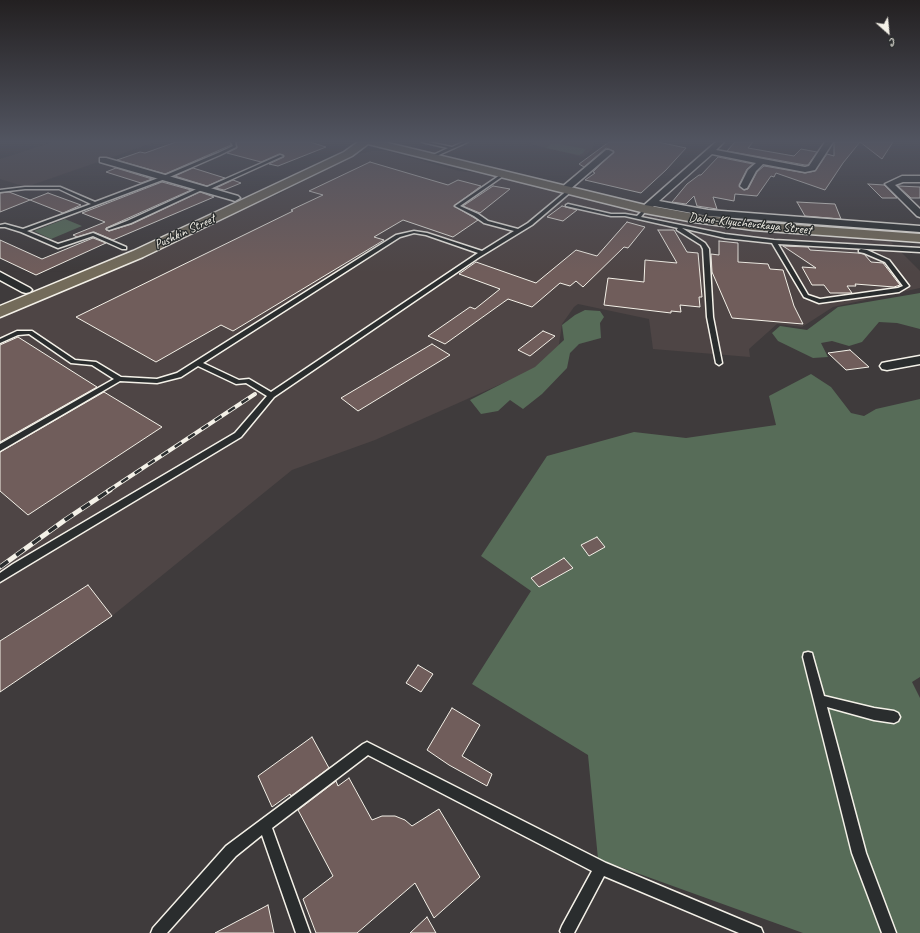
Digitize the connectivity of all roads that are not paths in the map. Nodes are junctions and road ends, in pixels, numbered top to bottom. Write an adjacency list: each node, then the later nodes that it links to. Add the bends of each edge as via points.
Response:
1 (143, 186): 15 (lane)
2 (189, 186): 11 (street)
3 (211, 186): 11 (lane)
4 (263, 186): 14 (main road, Pushkin Street)
5 (282, 186): 34 (main road, Pushkin Street, via 138,254)
6 (487, 186): 24 (lane, via 457,206 486,222)
7 (550, 186): 12 (main road, Dalne-Klyuchevskaya Street)
8 (573, 186): 12 (street)
9 (672, 186): 17 (street)
10 (891, 186): 18 (street)
11 (205, 188): 14 (street); 21 (lane)
12 (568, 190): 17 (main road, Dalne-Klyuchevskaya Street); 24 (lane, via 530,224)
13 (1, 191): 15 (lane, via 60,188)
14 (235, 198): 27 (main road, Pushkin Street)
15 (95, 204): 23 (lane)
16 (568, 205): 17 (lane, via 611,216 624,216)
17 (645, 210): 19 (lane); 22 (street); 25 (main road, Dalne-Klyuchevskaya Street, via 753,226)
18 (920, 214)
19 (671, 225): 26 (lane, via 725,236); 38 (lane, via 703,244 706,249 710,317)
20 (0, 226): 23 (lane, via 6,225)
21 (109, 229)
22 (920, 229)
23 (23, 231): 27 (lane, via 58,246 93,234)
24 (518, 231): 30 (lane)
25 (920, 238)
26 (774, 242): 28 (lane, via 806,296 819,301 899,290 906,286 887,261 865,251); 29 (lane)
27 (124, 248): 32 (main road, Pushkin Street)
28 (814, 248)
29 (920, 250)
30 (482, 253): 37 (lane, via 426,234 414,232 398,236); 41 (lane)
31 (0, 275): 32 (street)
32 (26, 290): 33 (main road, Pushkin Street)
33 (0, 300)
34 (0, 312)
35 (0, 341): 40 (lane, via 17,333 30,332 74,362 94,363)
36 (920, 360): 39 (street)
37 (198, 363): 40 (lane, via 179,375 157,381); 41 (lane, via 238,382 247,382)
38 (719, 363)
39 (886, 366)
40 (119, 380): 42 (lane)
41 (272, 394): 43 (lane, via 238,435)
42 (0, 448)
43 (0, 578)
44 (808, 657): 45 (lane)
45 (819, 700): 46 (lane); 53 (lane, via 859,853)
46 (894, 717)
47 (265, 824): 48 (lane, via 367,748); 50 (lane, via 231,851); 51 (lane)
48 (601, 868): 49 (lane); 52 (lane)
49 (567, 931)
50 (158, 933)
51 (303, 933)
52 (756, 933)
53 (889, 933)

